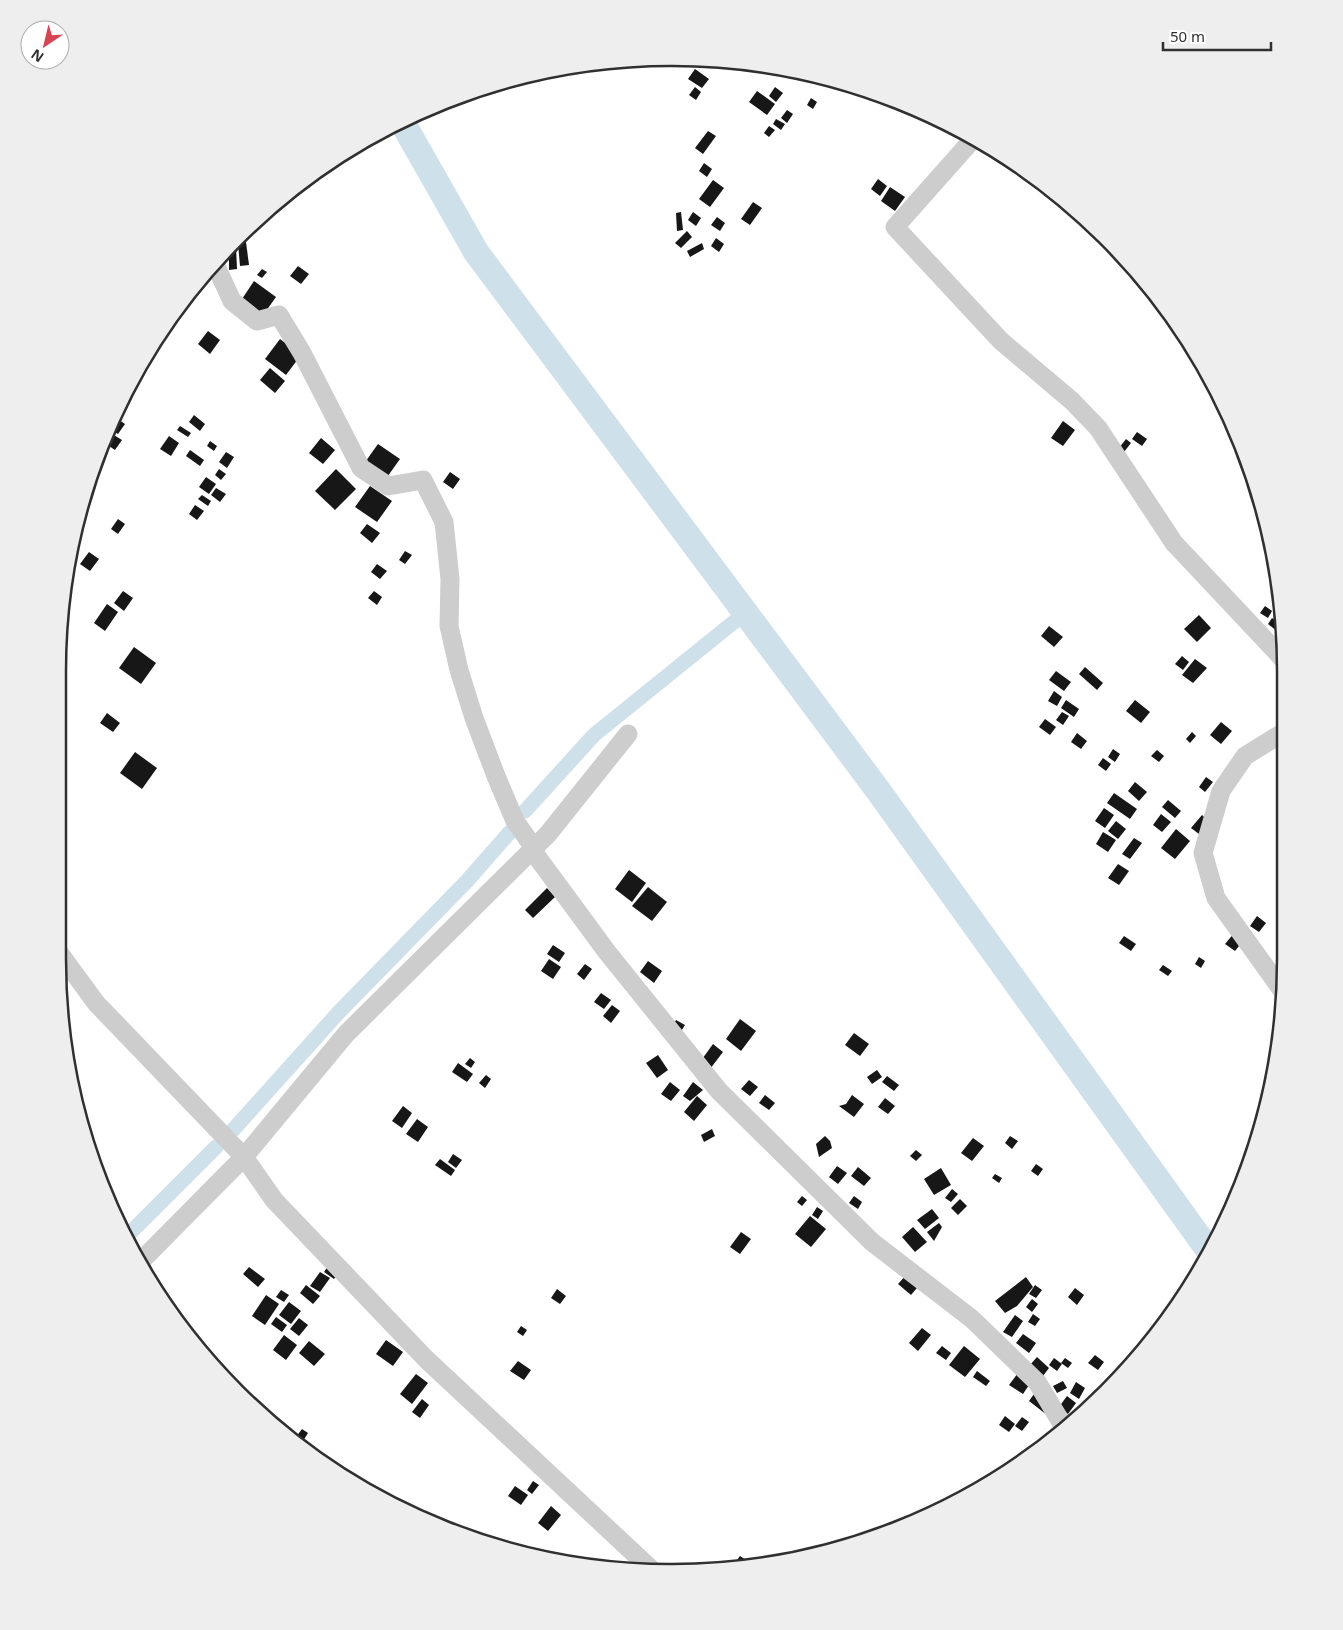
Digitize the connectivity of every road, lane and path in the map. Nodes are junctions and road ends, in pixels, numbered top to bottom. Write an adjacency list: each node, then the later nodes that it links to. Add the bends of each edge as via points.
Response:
1 (969, 144): 3 (street, via 895,227 1001,341 1072,401 1098,428 1174,543)
2 (218, 270): 6 (street, via 232,300 257,321 279,315 361,468 388,486 424,480 444,522 450,579 449,626 459,670 474,718 512,812)
3 (1276, 651)
4 (628, 734): 6 (street)
5 (1277, 736): 8 (street, via 1245,756 1222,791 1203,853 1216,898)
6 (533, 849): 9 (street, via 346,1034); 11 (street, via 607,952 720,1092 872,1242 972,1319 1037,1382)
7 (66, 962): 9 (street, via 96,1003)
8 (1276, 982)
9 (244, 1157): 10 (street); 12 (street, via 274,1200 426,1359)
10 (145, 1257)
11 (1061, 1422)
12 (644, 1563)

